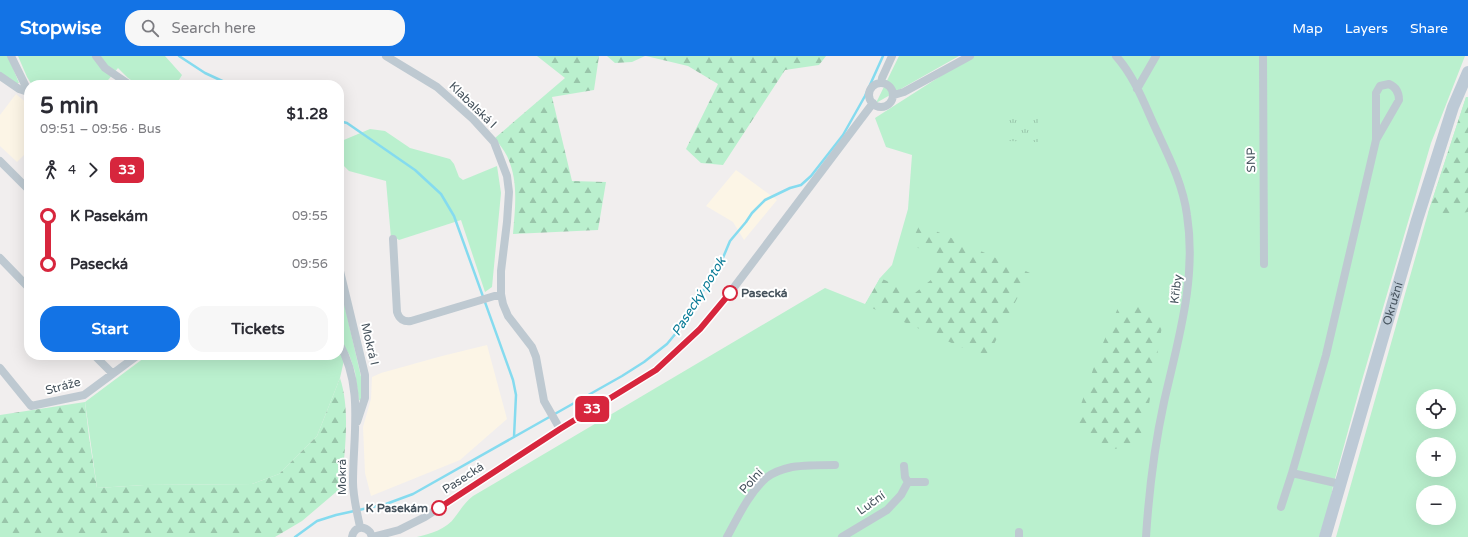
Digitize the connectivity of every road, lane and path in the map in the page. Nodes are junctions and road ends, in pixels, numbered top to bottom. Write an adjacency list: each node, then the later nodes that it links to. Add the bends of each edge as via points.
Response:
1 (11, 56): 13 (street)
2 (96, 56): 11 (street, via 105,68)
3 (386, 56): 26 (street, Klabalská I, via 437,87 494,142 507,176 509,192)
4 (892, 56): 12 (street, Pasecká)
5 (970, 56): 16 (street)
6 (1116, 56): 14 (street, Křiby)
7 (1156, 56): 14 (street)
8 (1262, 56): 23 (street, SNP)
9 (1468, 72): 39 (street, Okružní, via 1453,107 1417,220)
10 (0, 76): 15 (street)
11 (123, 80)
12 (881, 83): 16 (street, via 891,87); 17 (street, Pasecká, via 869,92)
13 (24, 84)
14 (1137, 89): 46 (street, Křiby, via 1179,181 1187,213 1190,266 1187,303 1153,461)
15 (24, 91)
16 (894, 95): 17 (street, via 891,103 884,107)
17 (872, 103): 33 (street, Pasecká, via 700,329 656,370)
18 (1376, 140): 18 (street, via 1399,100 1397,90 1389,84 1380,86 1376,93); 36 (street, via 1327,348)
19 (0, 161): 20 (street)
20 (24, 185)
21 (393, 239): 26 (street, via 397,312 403,320 412,321)
22 (0, 258): 24 (street)
23 (1264, 264)
24 (24, 283)
25 (344, 288): 32 (street, Mokrá I, via 365,375 365,398)
26 (501, 294): 33 (street, Klabalská I, via 508,316 532,347 542,395)
27 (344, 352): 32 (street, via 352,377)
28 (99, 360): 31 (street)
29 (131, 360): 31 (street, Stráže)
30 (0, 368): 31 (street, Stráže, via 31,406 84,395)
31 (112, 373)
32 (355, 427): 41 (street, Mokrá, via 353,482)
33 (560, 429): 43 (street, Pasecká, via 425,517 399,530)
34 (835, 465): 44 (street, Polní, via 791,467 767,478 752,495)
35 (904, 466): 37 (street)
36 (1292, 473): 39 (street); 40 (street)
37 (908, 482): 38 (street); 45 (street, Luční, via 901,495 887,510)
38 (925, 482)
39 (1340, 484): 47 (street, Okružní)
40 (1281, 507)
41 (360, 527): 42 (street, via 354,530); 43 (street, via 368,530)
42 (352, 537)
43 (372, 537)
44 (727, 537)
45 (842, 537)
46 (1146, 537)
47 (1325, 537)

